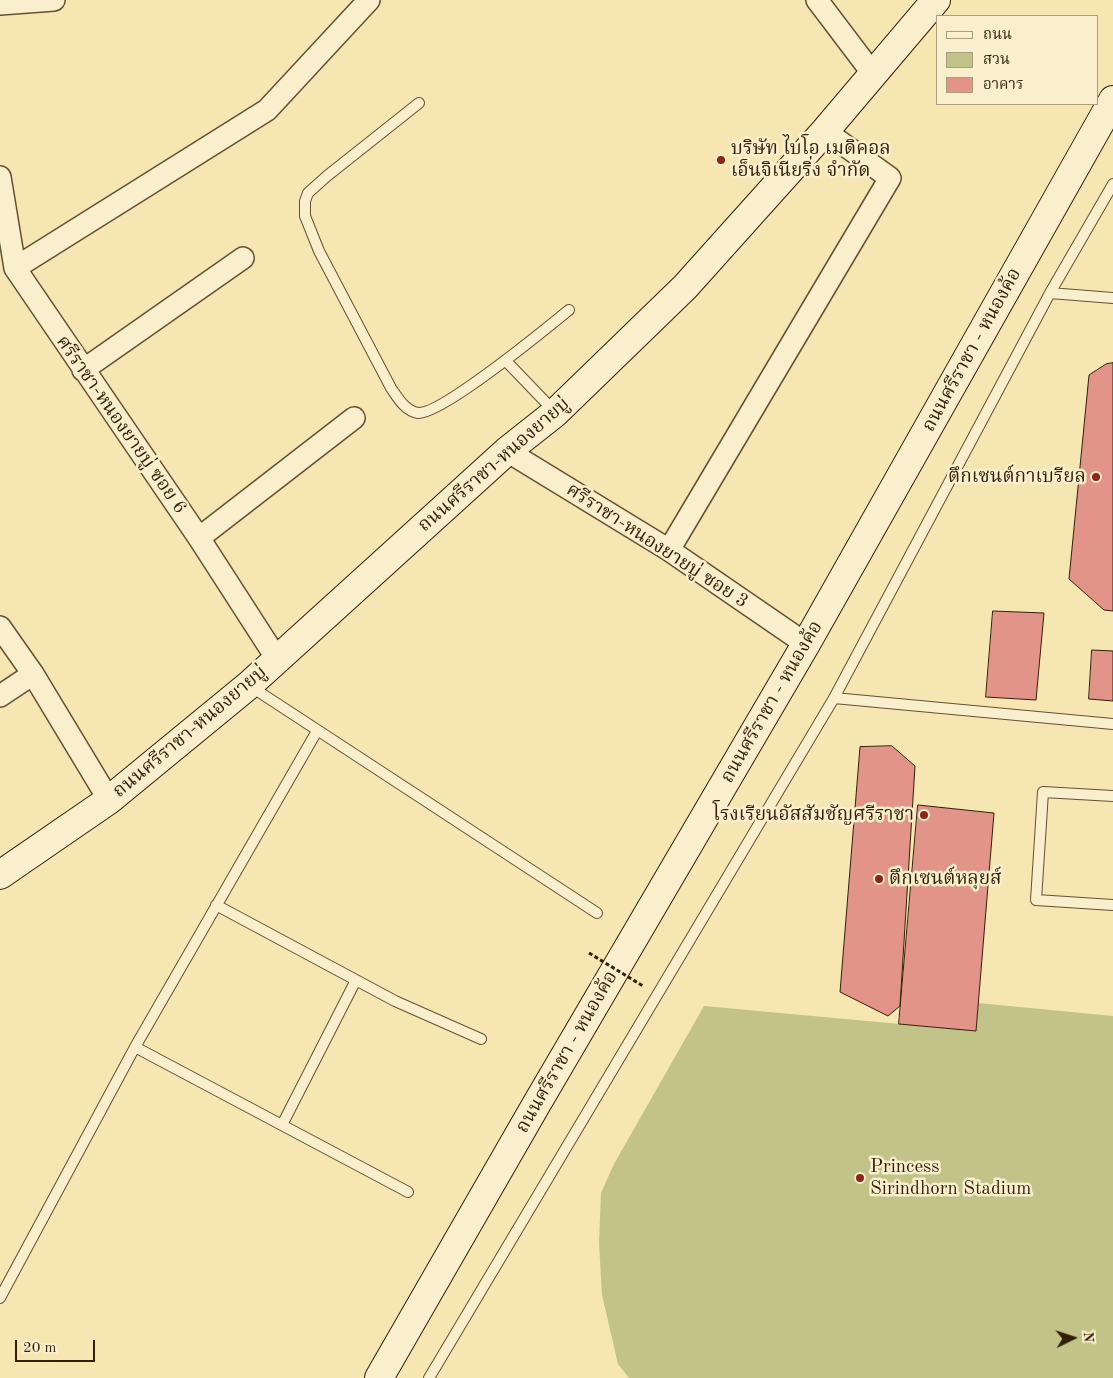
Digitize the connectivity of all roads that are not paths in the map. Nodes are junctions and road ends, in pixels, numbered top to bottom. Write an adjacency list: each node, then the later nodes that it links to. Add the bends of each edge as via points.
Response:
1 (54, 0): 5 (street)
2 (368, 0): 13 (street, via 266,110)
3 (818, 0): 6 (street)
4 (936, 0): 6 (main road, ถนนศรีราชา-หนองยายบู่)
5 (0, 4)
6 (873, 74): 9 (main road, ถนนศรีราชา-หนองยายบู่)
7 (1113, 100): 25 (main road, ถนนศรีราชา - หนองค้อ)
8 (419, 103): 17 (lane, via 308,193 305,216 319,251 390,388 406,408 418,413 427,411)
9 (825, 132): 19 (main road, ถนนศรีราชา-หนองยายบู่, via 685,287); 23 (street, via 890,178)
10 (0, 177): 13 (street, ศรีราชา-หนองยายบู่ ซอย 6)
11 (1113, 184): 14 (lane)
12 (243, 258): 18 (street)
13 (15, 268): 18 (street, ศรีราชา-หนองยายบู่ ซอย 6)
14 (1050, 293): 15 (lane); 30 (lane)
15 (1113, 298)
16 (570, 310): 17 (lane)
17 (506, 361): 19 (lane)
18 (83, 370): 22 (street, ศรีราชา-หนองยายบู่ ซอย 6)
19 (555, 413): 21 (main road, ถนนศรีราชา-หนองยายบู่)
20 (354, 418): 22 (street)
21 (507, 451): 23 (street, ศรีราชา-หนองยายบู่ ซอย 3); 26 (main road, ถนนศรีราชา-หนองยายบู่)
22 (199, 538): 26 (street, ศรีราชา-หนองยายบู่ ซอย 6)
23 (669, 550): 25 (street, ศรีราชา-หนองยายบู่ ซอย 3)
24 (0, 627): 27 (street)
25 (806, 644): 45 (main road, ถนนศรีราชา - หนองค้อ)
26 (277, 659): 28 (main road, ถนนศรีราชา-หนองยายบู่)
27 (33, 674): 29 (street); 34 (street)
28 (249, 685): 32 (lane); 34 (main road, ถนนศรีราชา-หนองยายบู่)
29 (0, 696)
30 (834, 698): 31 (lane); 46 (lane)
31 (1113, 724)
32 (317, 732): 36 (lane); 38 (lane)
33 (1113, 796): 37 (lane, via 1043,792 1036,900)
34 (109, 800): 35 (main road, ถนนศรีราชา-หนองยายบู่)
35 (0, 875)
36 (216, 905): 39 (lane); 41 (lane)
37 (1113, 905)
38 (597, 913)
39 (356, 980): 40 (lane); 42 (lane)
40 (481, 1039)
41 (135, 1047): 42 (lane); 44 (lane)
42 (282, 1125): 43 (lane)
43 (408, 1192)
44 (0, 1298)
45 (379, 1378)
46 (429, 1378)

